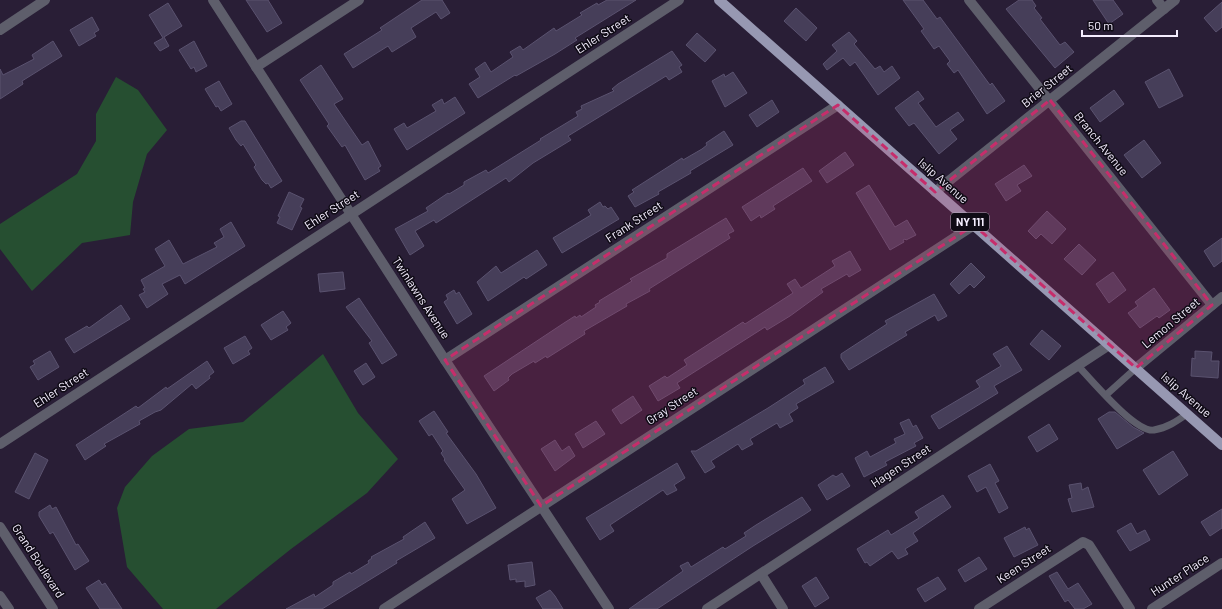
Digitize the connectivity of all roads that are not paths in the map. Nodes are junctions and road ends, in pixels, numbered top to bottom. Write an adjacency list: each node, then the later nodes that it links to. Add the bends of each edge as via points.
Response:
1 (45, 0): 10 (street)
2 (213, 0): 11 (street, Twinlawns Avenue)
3 (360, 0): 11 (street)
4 (679, 0): 15 (street, Ehler Street)
5 (719, 0): 13 (main road, Islip Avenue / NY 111)
6 (969, 0): 12 (street, Branch Avenue)
7 (1157, 0): 9 (street)
8 (1175, 0): 9 (street, Brier Street)
9 (1164, 9): 12 (street, Brier Street)
10 (0, 30)
11 (256, 67): 15 (street, Twinlawns Avenue)
12 (1050, 100): 14 (street, Brier Street); 18 (street, Branch Avenue)
13 (838, 105): 14 (main road, Islip Avenue / NY 111); 20 (street, Frank Street)
14 (935, 192): 16 (main road, Islip Avenue / NY 111)
15 (350, 213): 20 (street, Twinlawns Avenue); 25 (street, Ehler Street)
16 (974, 226): 19 (main road, Islip Avenue / NY 111); 27 (street, Gray Street)
17 (1222, 297): 18 (street, Lemon Street)
18 (1212, 305): 22 (street, Lemon Street)
19 (1109, 345): 21 (street, Hagen Street); 22 (main road, Islip Avenue / NY 111)
20 (445, 360): 27 (street, Twinlawns Avenue)
21 (1078, 366): 23 (lane); 30 (street, Hagen Street)
22 (1136, 368): 23 (lane); 24 (main road, Islip Avenue / NY 111)
23 (1106, 395): 24 (lane, via 1133,423 1153,430 1170,425)
24 (1187, 414): 26 (main road, Islip Avenue / NY 111)
25 (0, 444)
26 (1222, 445)
27 (541, 506): 34 (street, Gray Street); 35 (street, Twinlawns Avenue)
28 (1, 530): 33 (street, Grand Boulevard)
29 (1222, 563): 40 (street, Hunter Place)
30 (761, 574): 36 (street, Hagen Street); 37 (street)
31 (0, 596): 32 (street)
32 (9, 609)
33 (53, 609)
34 (384, 609)
35 (609, 609)
36 (707, 609)
37 (783, 609)
38 (979, 609): 39 (street, Keen Street, via 1083,542 1089,545)
39 (1130, 609)
40 (1152, 609)

